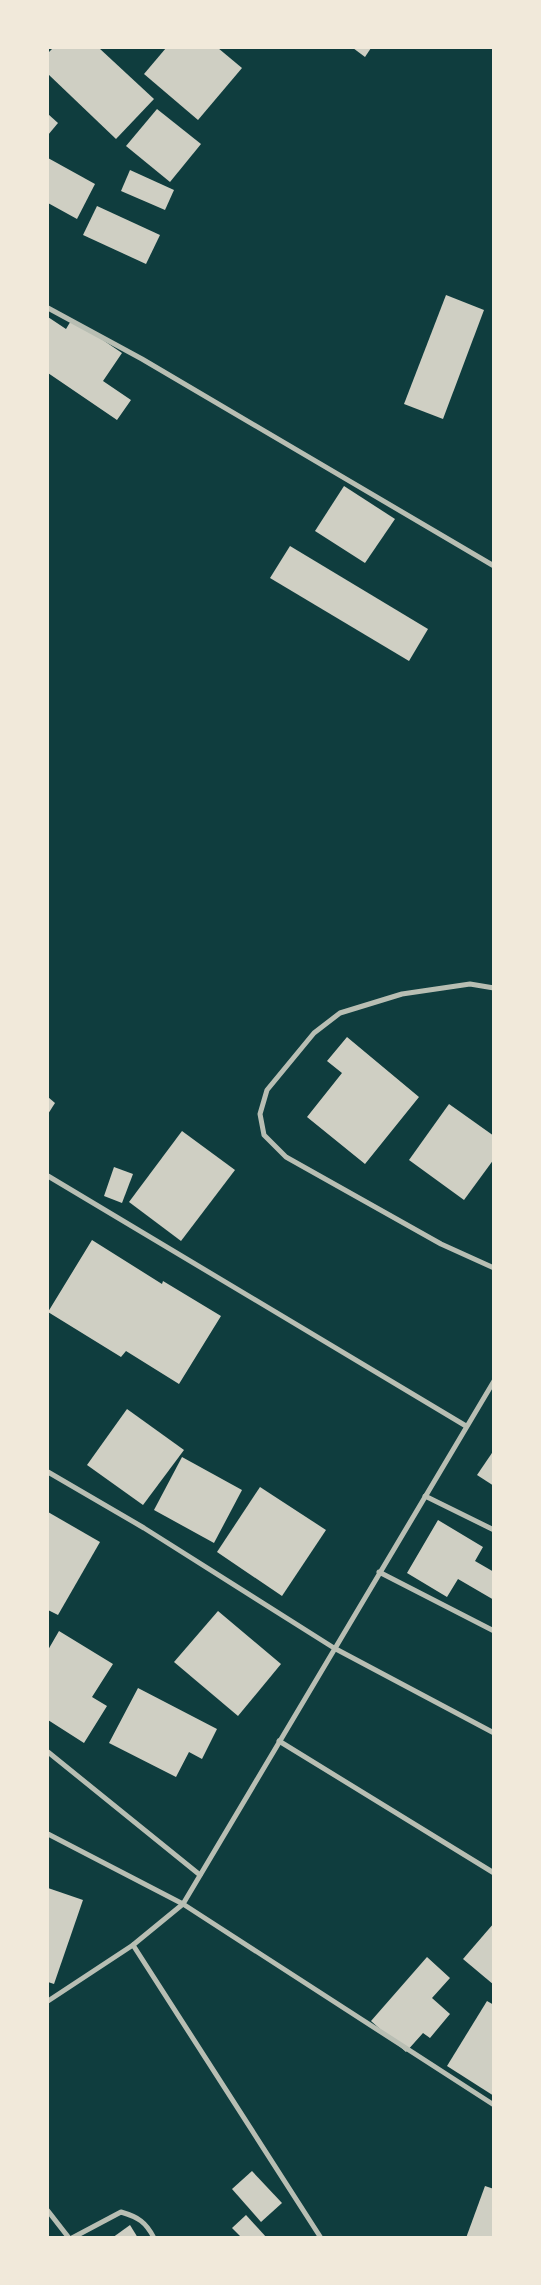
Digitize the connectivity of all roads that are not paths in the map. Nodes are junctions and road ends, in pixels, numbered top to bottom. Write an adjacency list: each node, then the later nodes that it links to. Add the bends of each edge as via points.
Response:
1 (48, 308): 2 (street, via 142,359)
2 (494, 566)
3 (494, 988): 5 (street, via 470,984 402,994 340,1013 314,1033 268,1090 260,1114 264,1135 286,1157 441,1244)
4 (48, 1176): 9 (street)
5 (494, 1268)
6 (494, 1381): 7 (street)
7 (488, 1392): 8 (street); 9 (street)
8 (494, 1395)
9 (466, 1426): 11 (street)
10 (48, 1472): 15 (street, via 144,1528)
11 (425, 1496): 12 (street); 13 (street)
12 (494, 1530)
13 (379, 1572): 14 (street); 15 (street)
14 (494, 1631)
15 (334, 1648): 16 (street); 17 (street)
16 (494, 1733)
17 (279, 1740): 20 (street); 21 (street)
18 (48, 1752): 21 (street)
19 (48, 1834): 22 (street)
20 (494, 1873)
21 (200, 1875): 22 (street)
22 (183, 1904): 23 (street); 25 (street)
23 (133, 1945): 24 (street); 29 (street)
24 (48, 2001)
25 (494, 2106)
26 (48, 2212): 27 (street)
27 (70, 2238): 28 (street, via 121,2212 147,2224)
28 (154, 2238)
29 (321, 2238)

